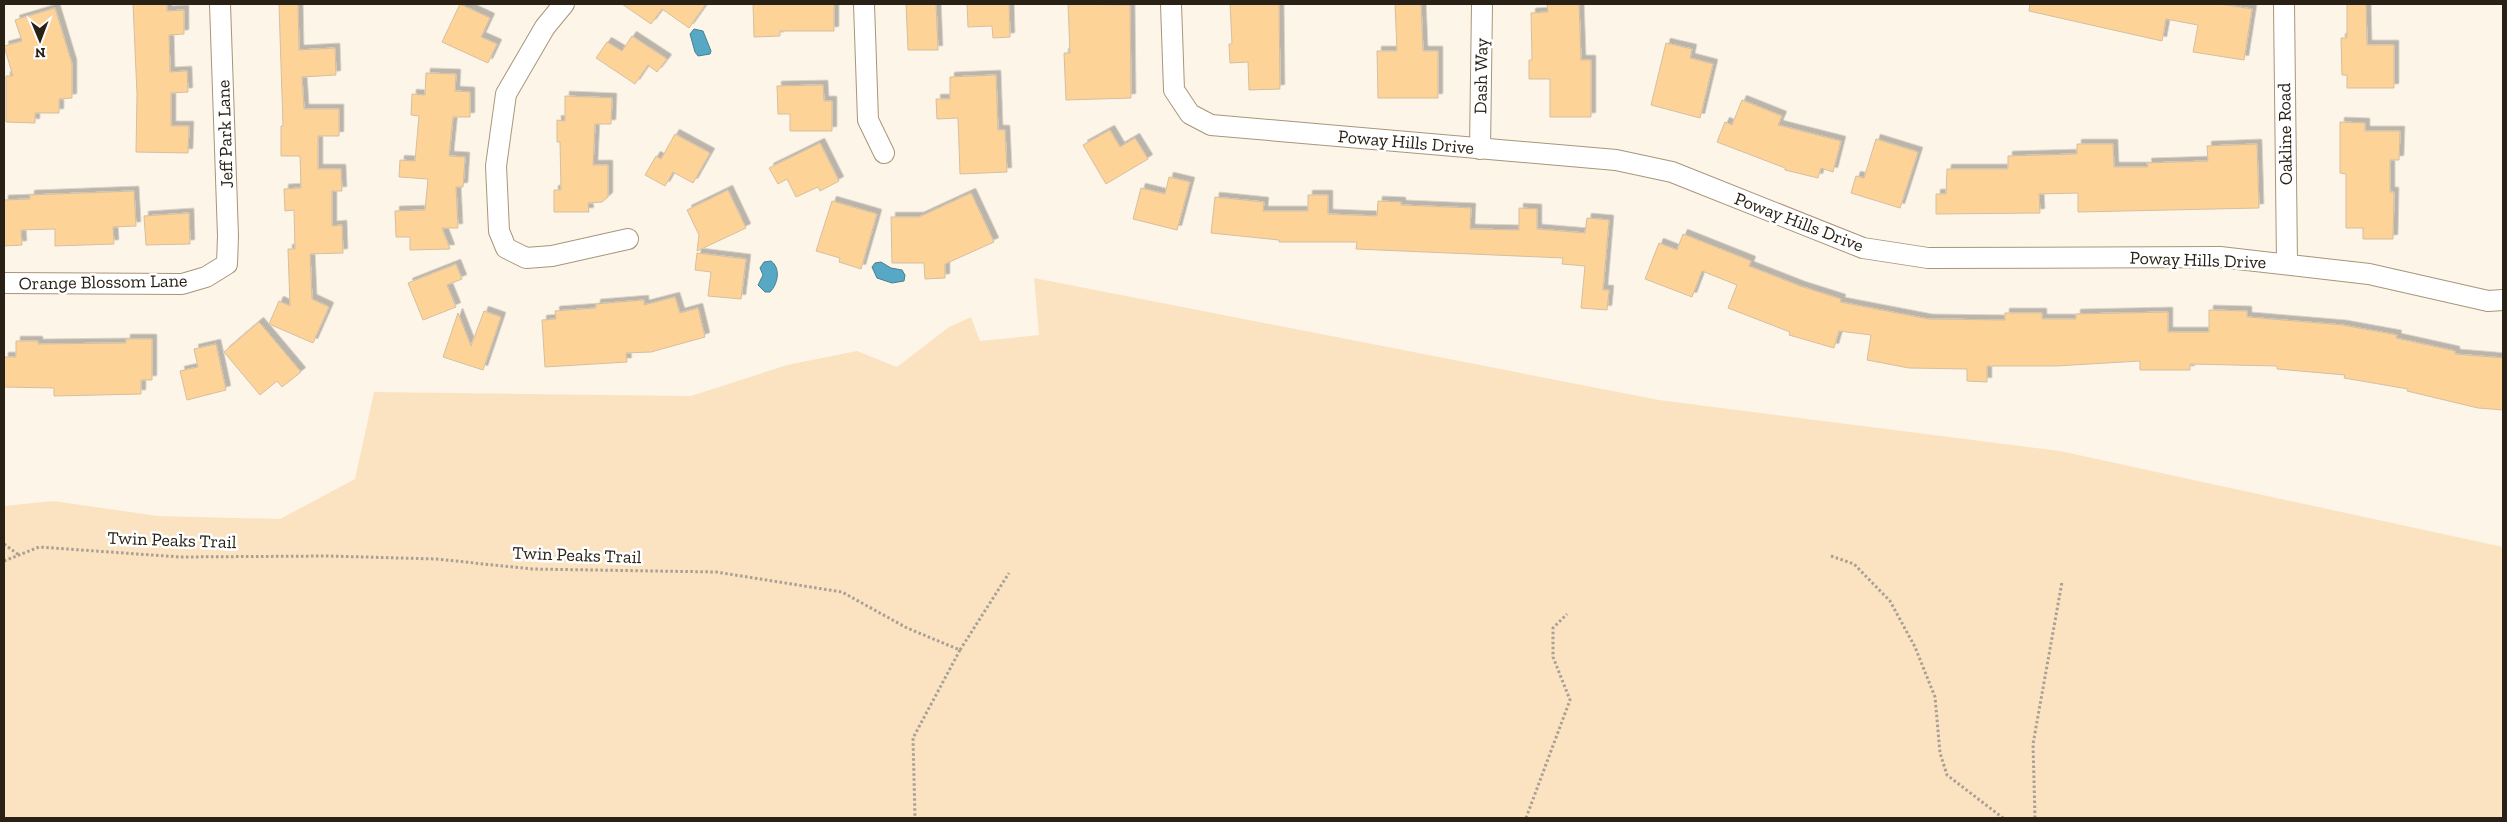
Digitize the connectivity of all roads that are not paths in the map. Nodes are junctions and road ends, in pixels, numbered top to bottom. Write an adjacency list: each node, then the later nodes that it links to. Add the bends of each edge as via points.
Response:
1 (220, 4): 11 (street, Jeff Park Lane)
2 (564, 4): 9 (street, via 545,27 506,94 496,166 499,231 506,248 526,258 552,256)
3 (864, 4): 8 (street, via 868,120)
4 (1171, 4): 7 (street, Poway Hills Drive, via 1174,90 1190,114 1211,125)
5 (1482, 4): 7 (street, Dash Way)
6 (2284, 4): 10 (street, Oakline Road)
7 (1480, 149): 10 (street, Poway Hills Drive, via 1616,160 1672,172 1863,248 1928,258 2220,257)
8 (884, 154)
9 (628, 239)
10 (2287, 263): 13 (street, Poway Hills Drive, via 2369,274 2488,301)
11 (227, 264): 12 (street, Orange Blossom Lane, via 206,277 182,284)
12 (4, 283)
13 (2503, 300)

